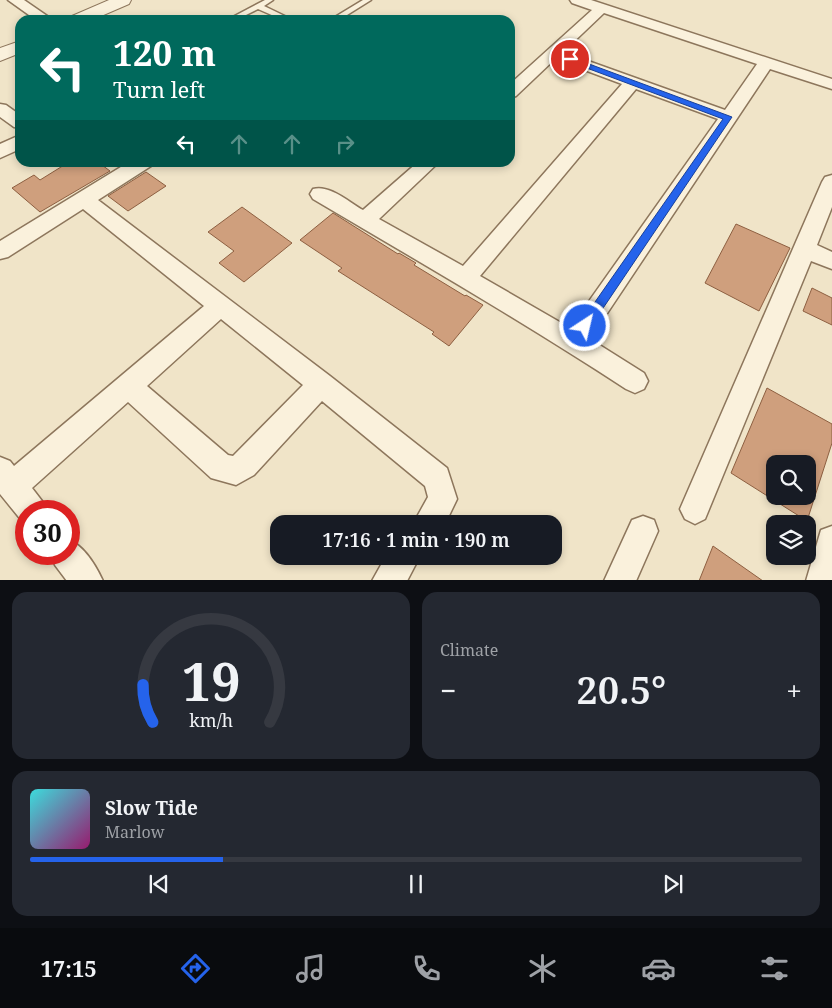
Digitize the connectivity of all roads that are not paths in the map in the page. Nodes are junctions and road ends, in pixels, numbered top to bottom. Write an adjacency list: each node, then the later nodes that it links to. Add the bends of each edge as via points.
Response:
1 (15, 0): 8 (street)
2 (123, 0): 9 (street)
3 (268, 0): 6 (lane)
4 (368, 0): 12 (lane)
5 (576, 0): 7 (street)
6 (258, 6): 10 (lane); 11 (lane)
7 (602, 8): 14 (street); 16 (street)
8 (38, 15)
9 (89, 15)
10 (241, 15)
11 (278, 15)
12 (342, 15)
13 (15, 48): 15 (street)
14 (555, 54): 17 (street); 19 (street)
15 (0, 55)
16 (766, 63): 18 (street); 21 (street)
17 (633, 82): 21 (street); 34 (street)
18 (832, 84)
19 (515, 89)
20 (0, 109): 22 (street)
21 (728, 117): 36 (street)
22 (15, 120)
23 (15, 144): 24 (street)
24 (0, 152)
25 (136, 167): 29 (street)
26 (424, 167): 30 (street)
27 (832, 182): 31 (street)
28 (320, 194): 30 (street)
29 (84, 200): 32 (street); 35 (street)
30 (364, 221): 34 (street)
31 (805, 249): 33 (street); 42 (street)
32 (0, 251)
33 (832, 261)
34 (465, 279): 36 (street)
35 (220, 306): 38 (street); 39 (street)
36 (574, 342): 37 (street)
37 (635, 381)
38 (321, 384): 39 (street, via 236,471 221,468); 43 (street, via 437,478 443,499)
39 (128, 386): 40 (street)
40 (6, 479): 41 (street)
41 (23, 500)
42 (696, 509)
43 (433, 515)
44 (643, 531): 50 (street)
45 (832, 542): 51 (street)
46 (75, 565): 48 (street)
47 (399, 565): 49 (street)
48 (87, 580)
49 (388, 580)
50 (620, 580)
51 (822, 580)

